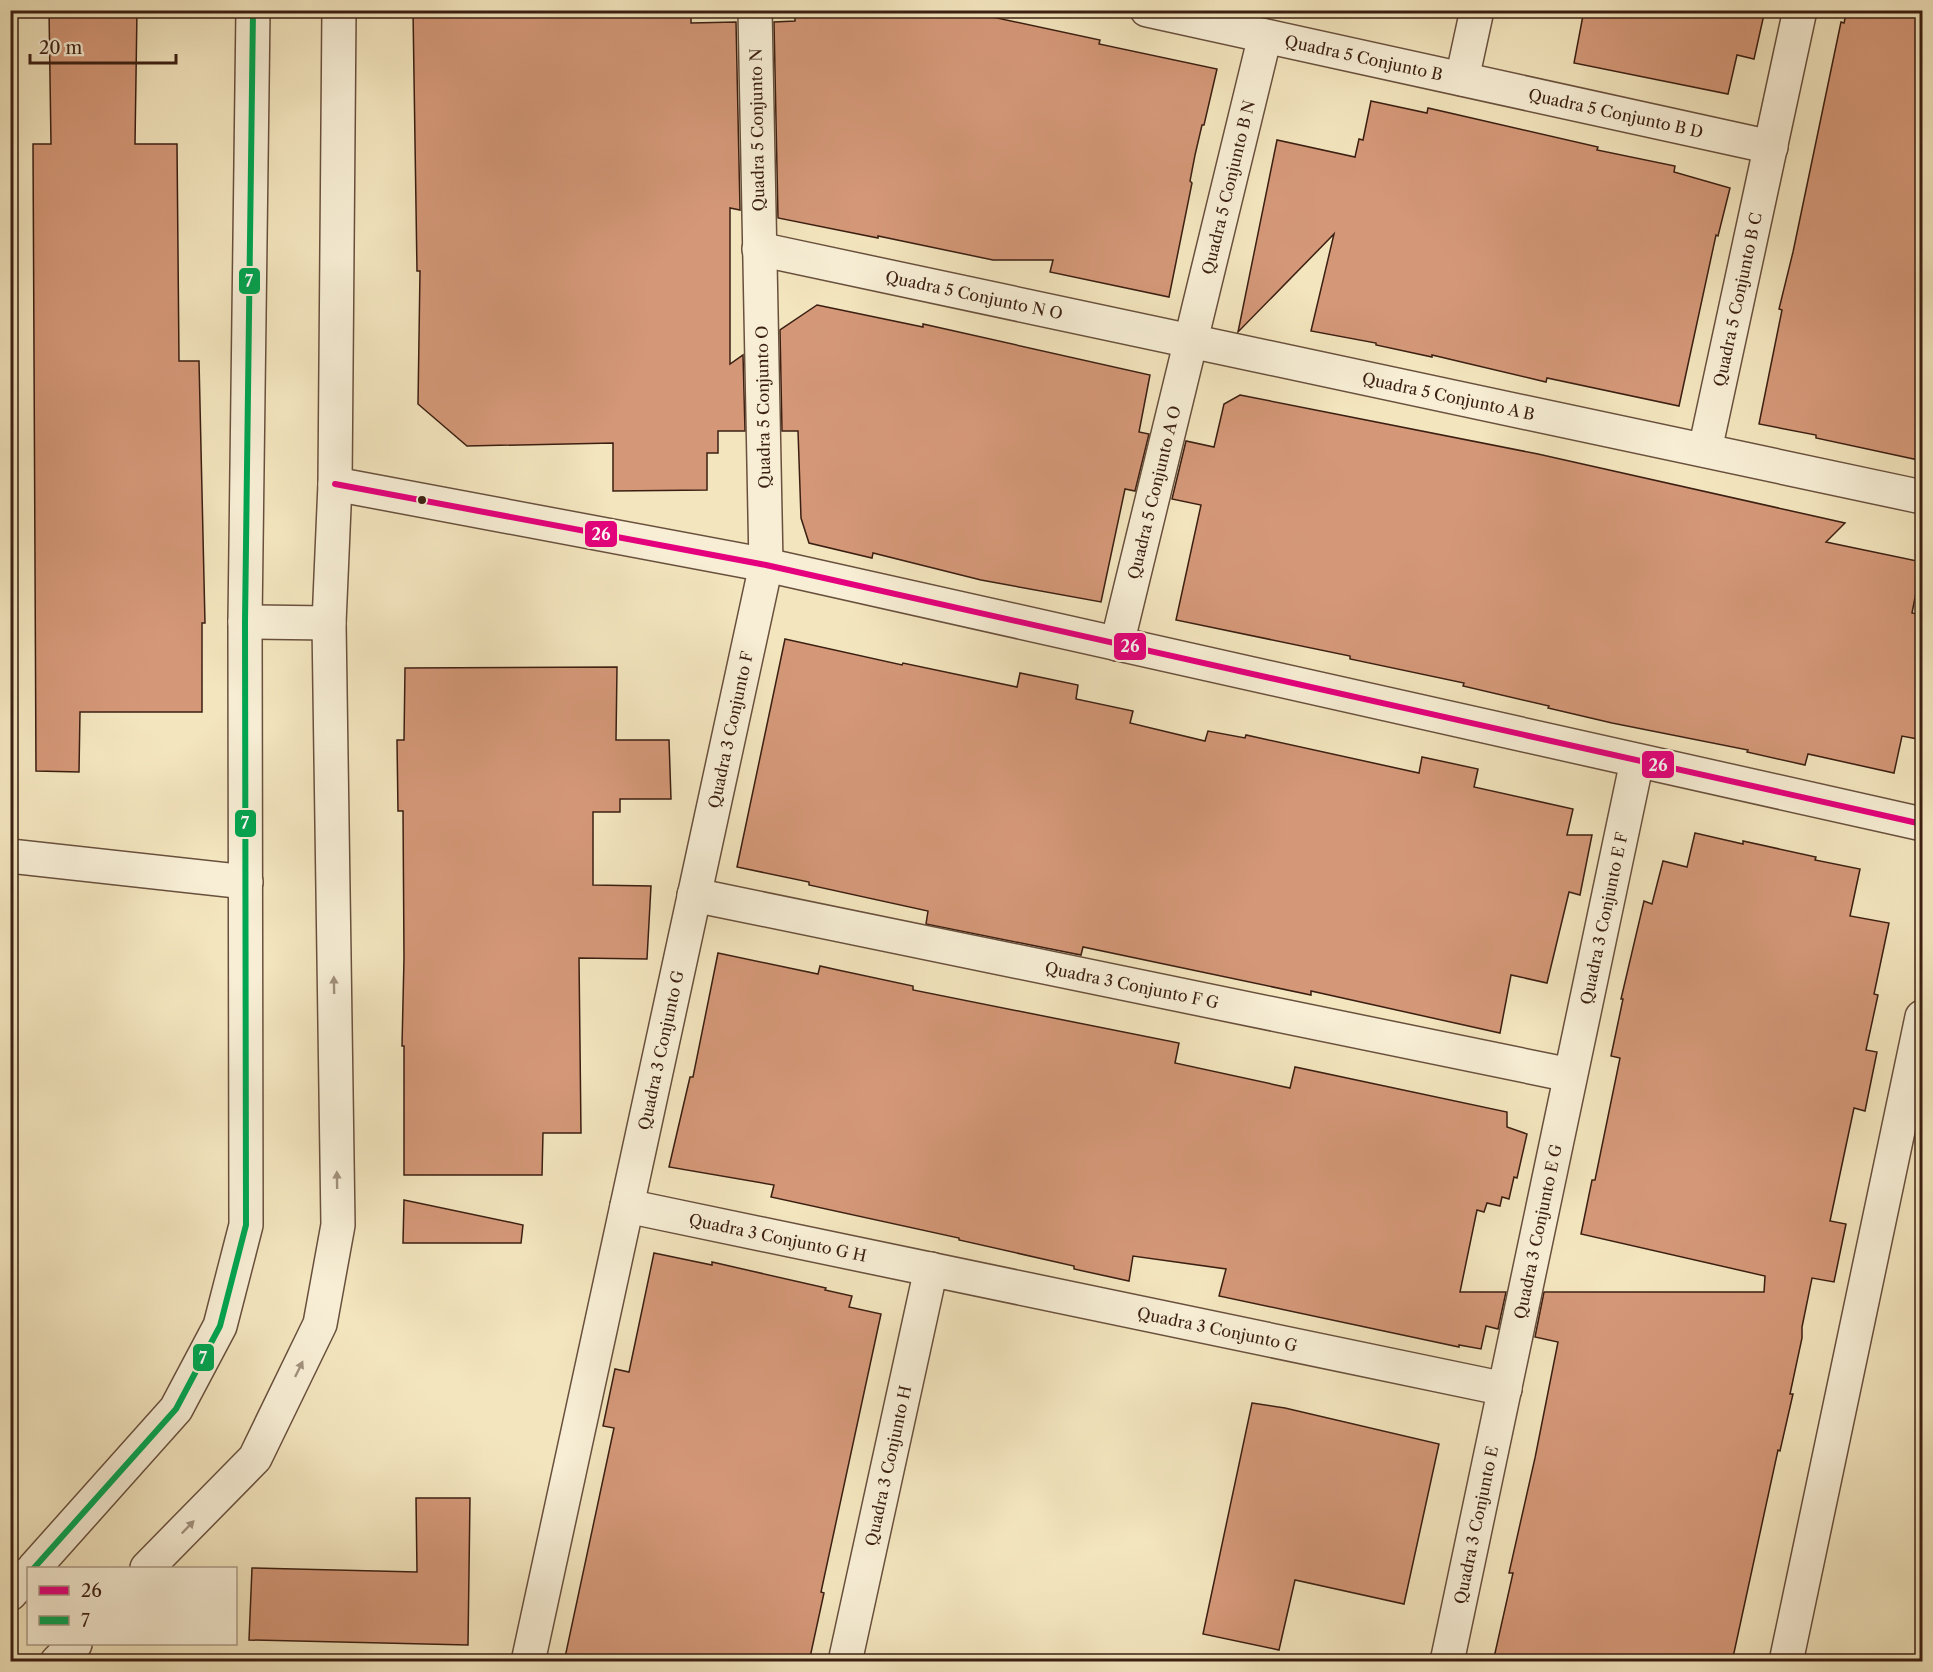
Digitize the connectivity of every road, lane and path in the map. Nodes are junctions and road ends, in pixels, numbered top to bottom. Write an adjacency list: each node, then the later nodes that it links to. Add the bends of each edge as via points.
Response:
1 (253, 10): 16 (street)
2 (339, 10): 13 (street)
3 (755, 10): 10 (street, Quadra 5 Conjunto N)
4 (1147, 10): 7 (street)
5 (1477, 10): 8 (street)
6 (1800, 10): 9 (street, Quadra 5 Conjunto B C)
7 (1265, 36): 8 (street, Quadra 5 Conjunto B); 11 (street, Quadra 5 Conjunto B N)
8 (1462, 79): 9 (street, Quadra 5 Conjunto B D)
9 (1771, 147): 12 (street, Quadra 5 Conjunto B C)
10 (759, 249): 11 (street, Quadra 5 Conjunto N O); 15 (street, Quadra 5 Conjunto O)
11 (1191, 341): 12 (street, Quadra 5 Conjunto A B); 18 (street, Quadra 5 Conjunto A O)
12 (1705, 450): 14 (street, Quadra 5 Conjunto A B)
13 (335, 484): 15 (street); 17 (street)
14 (1923, 497)
15 (766, 565): 18 (street); 23 (street, Quadra 3 Conjunto F)
16 (245, 622): 17 (street); 22 (street)
17 (329, 623): 30 (street, one-way to 17, via 255,1458 320,1324 338,1225)
18 (1117, 644): 19 (street)
19 (1637, 760): 20 (street); 25 (street, Quadra 3 Conjunto E F)
20 (1923, 824)
21 (10, 856): 22 (street)
22 (246, 882): 29 (street, via 246,1225 220,1326 176,1409)
23 (694, 895): 25 (street, Quadra 3 Conjunto F G); 26 (street, Quadra 3 Conjunto G)
24 (1923, 1017): 38 (street)
25 (1570, 1075): 28 (street, Quadra 3 Conjunto E G)
26 (627, 1206): 27 (street, Quadra 3 Conjunto G H); 35 (street, Quadra 3 Conjunto G)
27 (931, 1269): 28 (street, Quadra 3 Conjunto G); 36 (street, Quadra 3 Conjunto H)
28 (1505, 1389): 37 (street, Quadra 3 Conjunto E)
29 (36, 1567)
30 (149, 1567)
31 (27, 1575): 32 (street)
32 (10, 1594)
33 (74, 1645): 34 (street)
34 (57, 1662)
35 (528, 1662)
36 (845, 1662)
37 (1447, 1662)
38 (1786, 1662)

